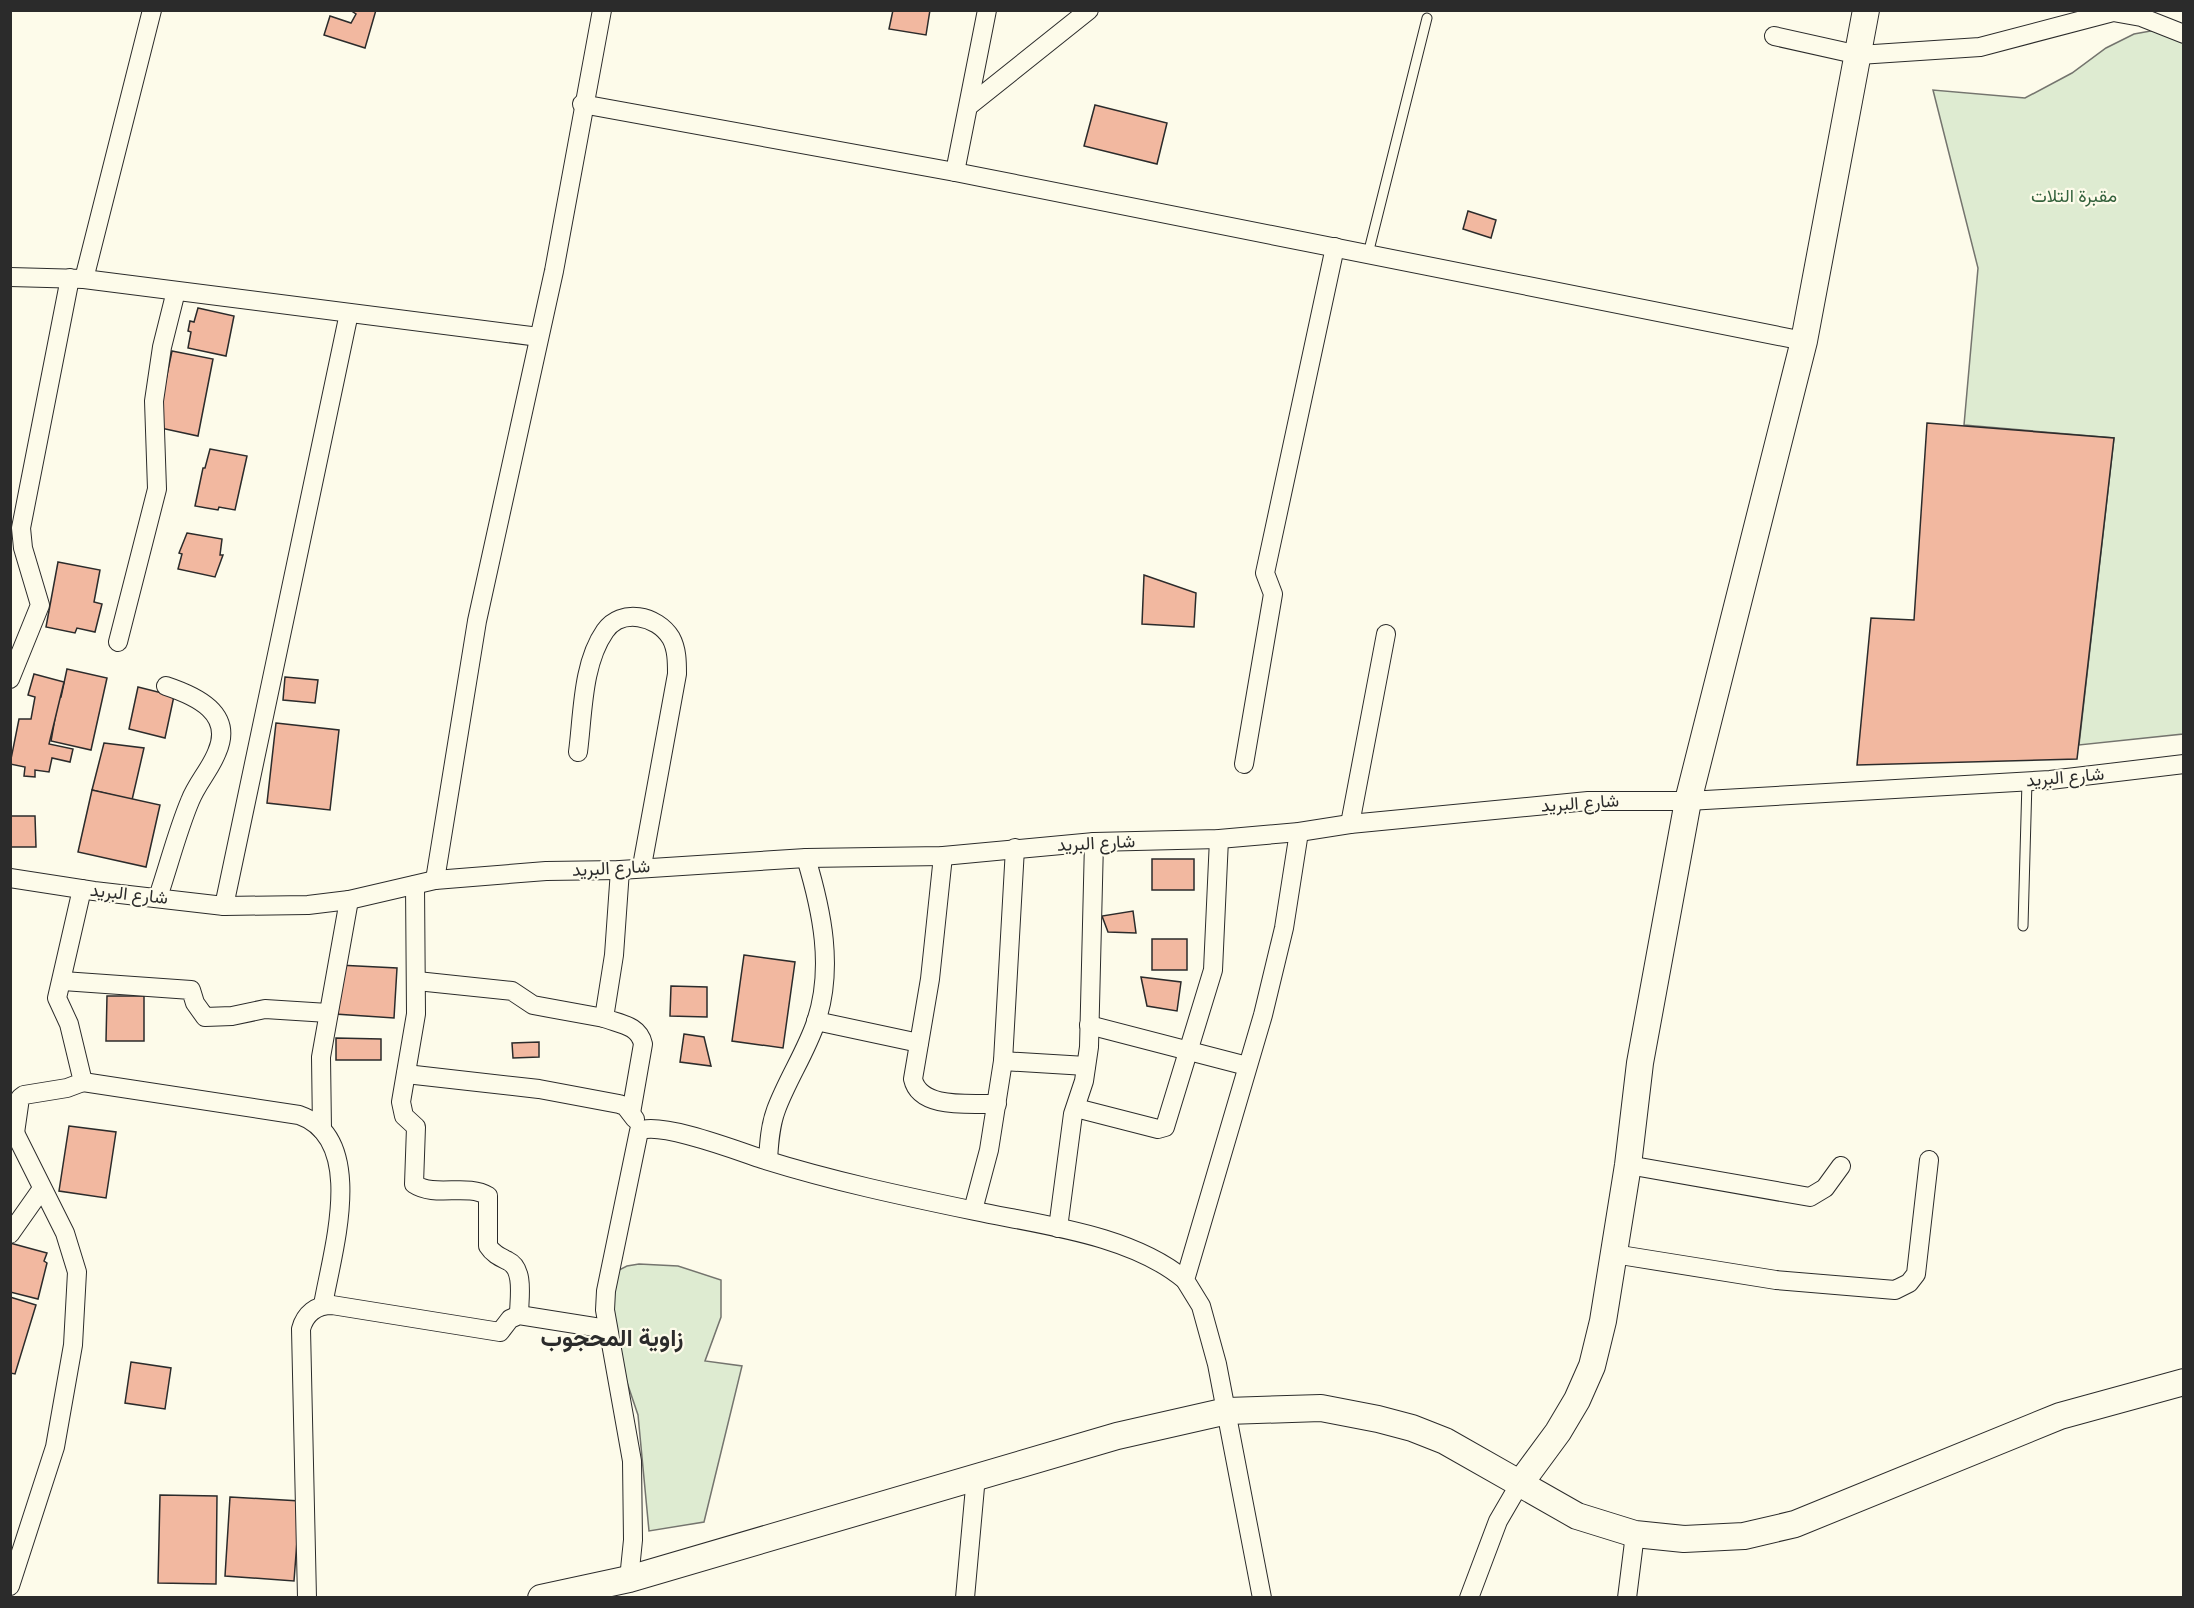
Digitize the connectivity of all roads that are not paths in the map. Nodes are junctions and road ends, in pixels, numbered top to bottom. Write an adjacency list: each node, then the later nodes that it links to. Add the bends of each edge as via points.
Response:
1 (152, 10): 17 (street)
2 (602, 10): 11 (street)
3 (987, 10): 12 (street)
4 (1089, 10): 12 (street)
5 (1866, 10): 10 (street)
6 (2113, 11): 8 (street); 10 (street, via 1980,47)
7 (1427, 18): 15 (lane)
8 (2184, 34)
9 (1774, 36): 10 (street)
10 (1858, 55): 21 (street)
11 (582, 104): 13 (street); 20 (street)
12 (970, 105): 13 (street)
13 (955, 172): 14 (street)
14 (1335, 247): 15 (street); 27 (street, via 1265,573 1273,594)
15 (1368, 254): 21 (street)
16 (10, 278): 17 (street)
17 (77, 279): 18 (street); 24 (street, via 21,528 40,605)
18 (176, 291): 19 (street); 23 (street, via 154,401 157,489)
19 (349, 313): 20 (street); 46 (street)
20 (539, 337): 41 (street, via 477,621)
21 (1804, 341): 30 (street)
22 (1386, 634): 31 (street)
23 (118, 642)
24 (10, 680)
25 (166, 686): 44 (street, via 200,699 210,708 218,721 220,742 187,807)
26 (578, 752): 38 (street, via 590,666 605,630 630,616 655,623 671,638 676,674)
27 (1244, 764)
28 (2184, 764): 29 (street, شارع البريد)
29 (2027, 781): 30 (street, شارع البريد); 47 (lane)
30 (1688, 801): 31 (street, شارع البريد, via 1587,801); 69 (street, via 1640,1064)
31 (1350, 824): 32 (street, شارع البريد)
32 (1299, 832): 33 (street, شارع البريد); 58 (street, via 1284,928)
33 (1219, 839): 34 (street, شارع البريد); 55 (street, via 1213,970)
34 (1094, 842): 35 (street, شارع البريد); 53 (street)
35 (1015, 848): 36 (street, شارع البريد); 56 (street)
36 (943, 856): 37 (street, شارع البريد); 54 (street)
37 (806, 858): 38 (street, شارع البريد); 52 (street, via 817,896 826,961)
38 (642, 866): 39 (street, شارع البريد)
39 (620, 870): 41 (street, شارع البريد); 51 (street, via 614,955)
40 (10, 878): 43 (street, شارع البريد)
41 (435, 880): 42 (street, شارع البريد)
42 (415, 885): 45 (street, شارع البريد); 49 (street)
43 (82, 889): 44 (street, شارع البريد); 48 (street)
44 (158, 897): 46 (street, شارع البريد)
45 (349, 900): 46 (street, شارع البريد, via 308,905); 50 (street)
46 (224, 906)
47 (2023, 926)
48 (63, 981): 50 (street, via 191,990 205,1017 265,1009); 60 (street, via 57,998 69,1024)
49 (417, 981): 51 (street, via 512,991 533,1005); 59 (street)
50 (328, 1013): 65 (street, via 321,1058)
51 (604, 1018): 63 (street, via 641,1034 643,1044)
52 (816, 1021): 54 (street); 67 (street, via 776,1110)
53 (1089, 1025): 55 (street); 57 (street)
54 (919, 1043): 61 (street, via 913,1079 924,1097)
55 (1188, 1052): 58 (street); 62 (street, via 1163,1129)
56 (1003, 1061): 57 (street); 61 (street)
57 (1086, 1066): 62 (street)
58 (1247, 1066): 76 (street)
59 (406, 1074): 63 (street, via 539,1089 619,1104); 78 (street, via 402,1109 416,1127 414,1184 424,1189 488,1196 488,1246 494,1254 510,1261 519,1277)
60 (83, 1082): 65 (street, via 299,1115); 66 (street, via 67,1089 24,1095 20,1098)
61 (997, 1104): 72 (street)
62 (1076, 1108): 73 (street)
63 (631, 1113): 64 (street)
64 (644, 1128): 67 (street, via 687,1135); 79 (street, via 636,1137 606,1291)
65 (322, 1130): 77 (street, via 339,1160 342,1186)
66 (13, 1133): 71 (street)
67 (768, 1160): 72 (street, via 816,1176)
68 (1929, 1160): 75 (street, via 1916,1274 1895,1290 1776,1280)
69 (1628, 1165): 70 (street, via 1810,1197 1825,1188); 75 (street)
70 (1841, 1166)
71 (41, 1190): 74 (street); 85 (street, via 74,1256 77,1304 55,1447)
72 (973, 1210): 73 (street)
73 (1058, 1228): 76 (street, via 1148,1256)
74 (10, 1234)
75 (1614, 1254): 83 (street, via 1592,1366 1558,1432)
76 (1185, 1280): 81 (street, via 1206,1321)
77 (323, 1305): 78 (street, via 500,1332 510,1319); 87 (street, via 310,1313 301,1329)
78 (519, 1316): 79 (street)
79 (607, 1329): 86 (street, via 632,1461 633,1540)
80 (2184, 1382): 84 (street, via 2060,1416 1794,1524 1744,1536 1684,1539)
81 (1227, 1411): 82 (street, via 1117,1436); 83 (street, via 1321,1408 1378,1419 1445,1442); 90 (street)
82 (976, 1476): 86 (street); 89 (street)
83 (1519, 1485): 84 (street, via 1577,1516); 91 (street, via 1498,1521)
84 (1635, 1534): 92 (street)
85 (10, 1586)
86 (614, 1587): 88 (street)
87 (307, 1598)
88 (541, 1598)
89 (965, 1598)
90 (1262, 1598)
91 (1469, 1598)
92 (1627, 1598)

